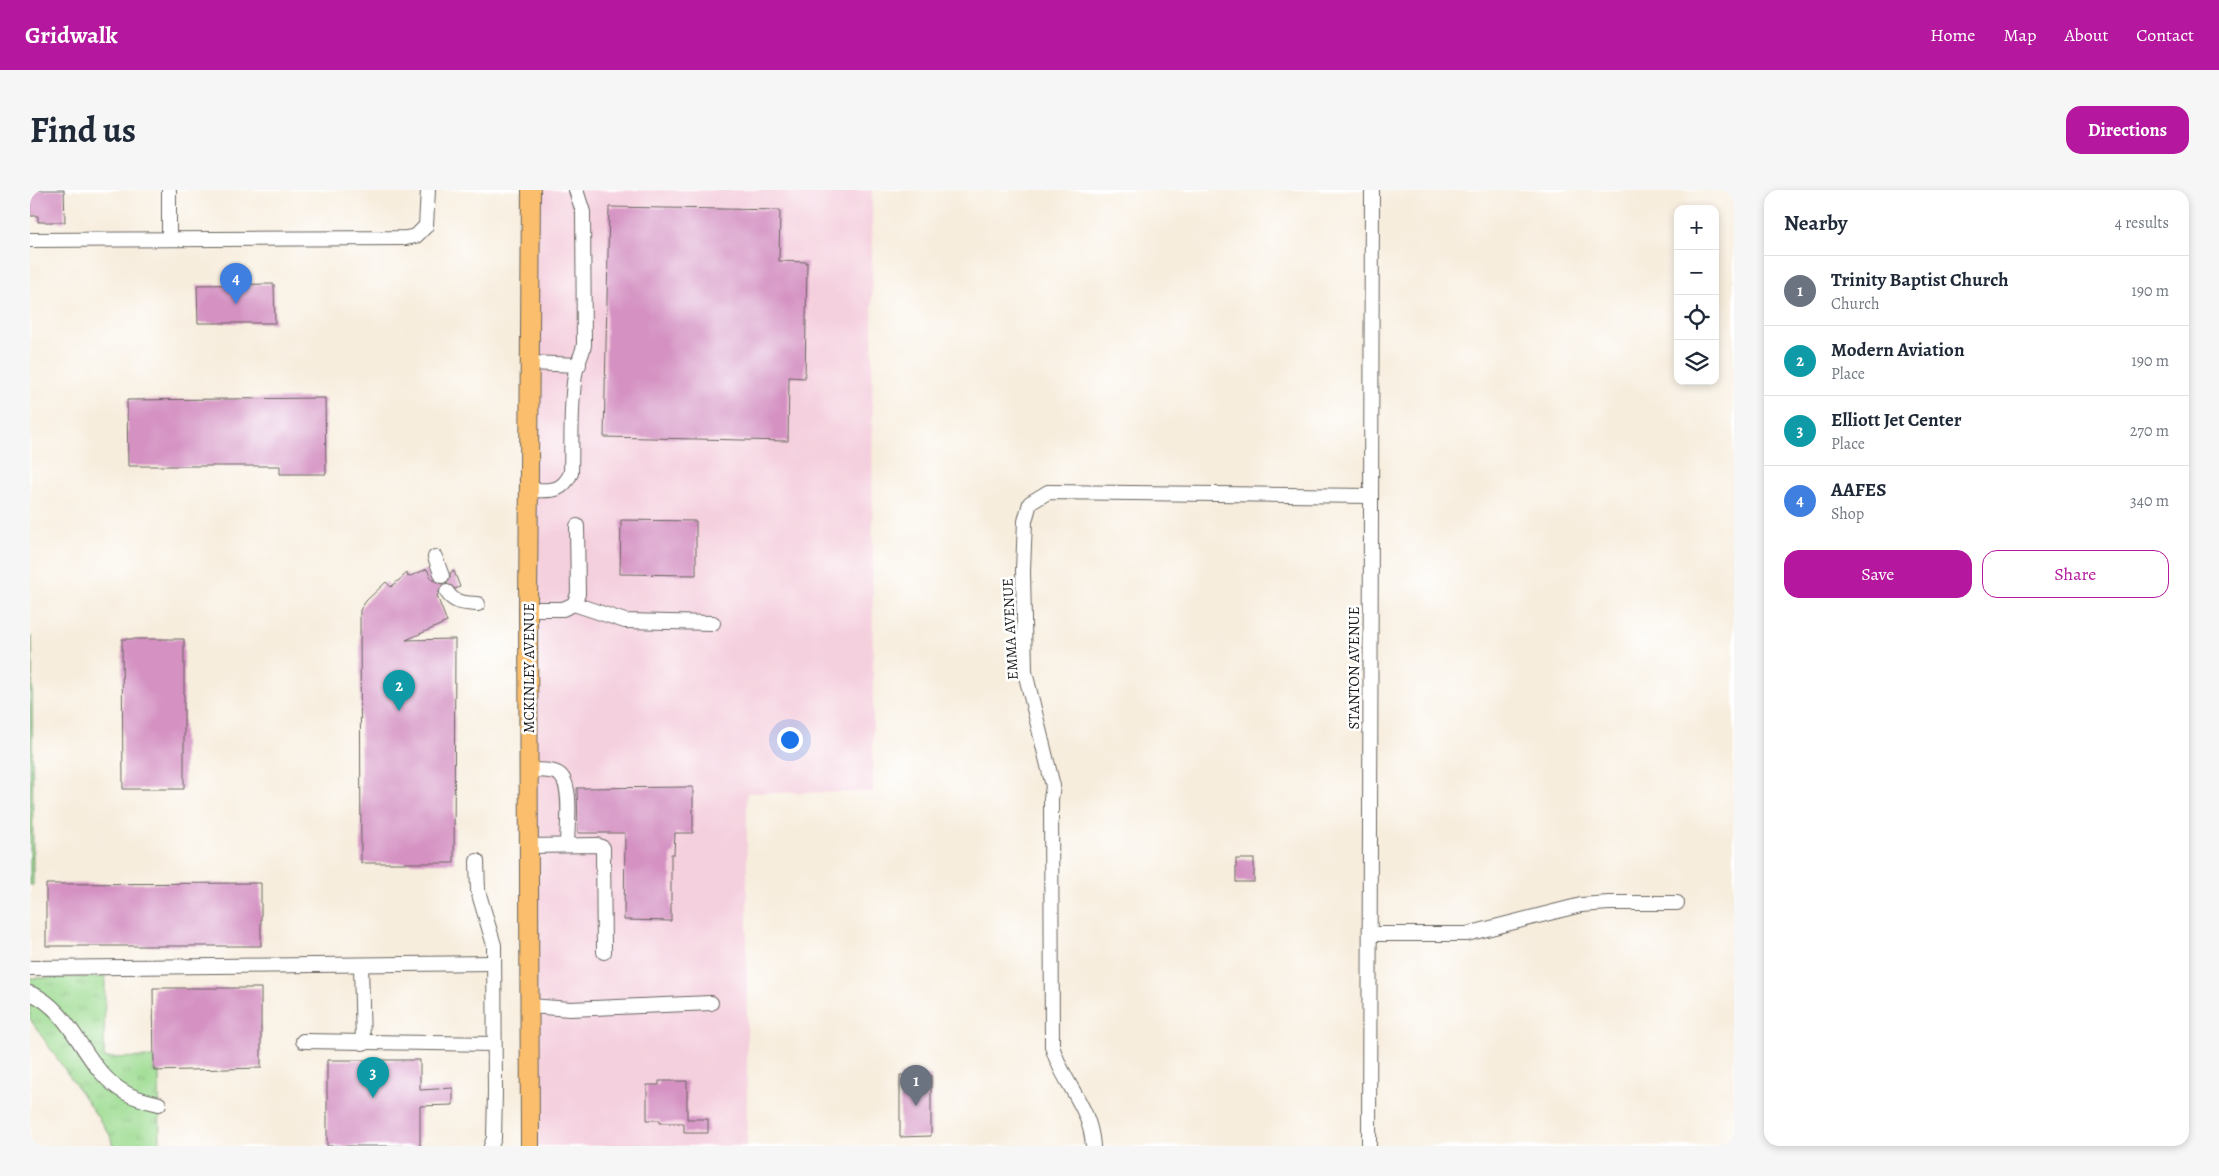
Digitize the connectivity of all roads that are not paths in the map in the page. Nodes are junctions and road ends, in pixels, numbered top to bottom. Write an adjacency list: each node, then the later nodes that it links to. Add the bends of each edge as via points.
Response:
1 (170, 190): 6 (street)
2 (428, 190): 6 (street, via 426,226 416,236 406,238)
3 (531, 190): 8 (main road, MCKINLEY AVENUE)
4 (576, 190): 9 (street, via 583,212 584,345)
5 (1372, 190): 11 (street, STANTON AVENUE)
6 (169, 239): 7 (street)
7 (30, 240)
8 (530, 363): 9 (street); 10 (main road, MCKINLEY AVENUE)
9 (579, 364): 10 (street, via 573,388 571,472 566,484 556,490)
10 (529, 490): 18 (main road, MCKINLEY AVENUE)
11 (1371, 496): 25 (street, STANTON AVENUE); 39 (street, EMMA AVENUE, via 1048,492 1030,503 1024,531 1025,672 1053,786 1051,1037 1057,1063 1088,1115)
12 (577, 526): 17 (street, via 578,594)
13 (435, 557): 14 (street)
14 (442, 576)
15 (447, 592): 16 (street, via 462,603)
16 (478, 604)
17 (574, 604): 18 (street, via 563,608); 19 (street, via 624,621)
18 (528, 609): 20 (main road, MCKINLEY AVENUE)
19 (713, 623)
20 (529, 770): 21 (street, via 554,772 566,782); 22 (main road, MCKINLEY AVENUE)
21 (567, 845): 22 (street); 26 (street, via 603,848)
22 (529, 846): 32 (main road, MCKINLEY AVENUE)
23 (477, 861): 27 (street, via 478,890 490,927)
24 (1677, 903): 25 (street, via 1581,905 1467,934)
25 (1370, 934): 40 (street, STANTON AVENUE)
26 (604, 952)
27 (494, 963): 28 (street); 35 (street)
28 (360, 965): 29 (street); 34 (street)
29 (30, 968)
30 (30, 993): 36 (street, via 55,1010 112,1082 125,1093)
31 (711, 1003): 32 (street, via 570,1009)
32 (530, 1006): 38 (main road, MCKINLEY AVENUE)
33 (302, 1041): 34 (street)
34 (363, 1043): 35 (street)
35 (494, 1044): 37 (street)
36 (160, 1104)
37 (491, 1146)
38 (530, 1146)
39 (1094, 1146)
40 (1368, 1146)

